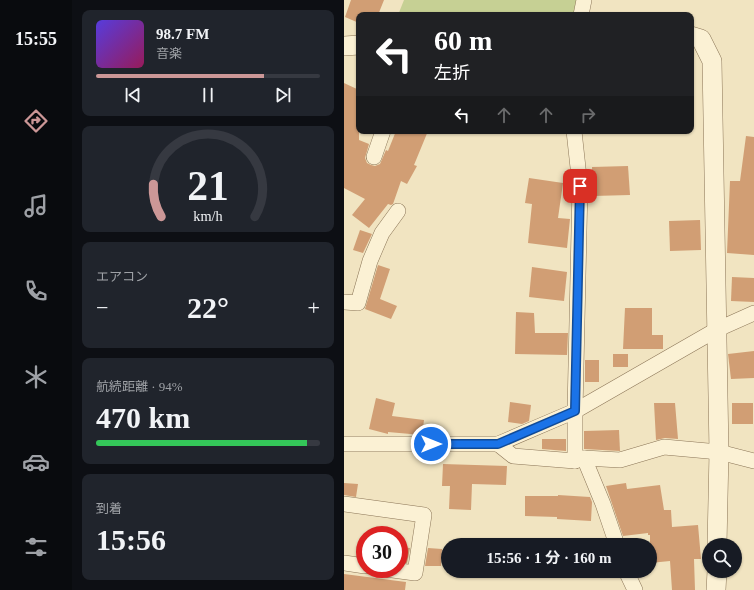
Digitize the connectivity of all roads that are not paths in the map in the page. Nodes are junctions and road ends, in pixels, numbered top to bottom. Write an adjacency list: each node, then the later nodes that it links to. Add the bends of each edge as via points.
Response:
1 (584, 0): 2 (street)
2 (582, 12)
3 (694, 37): 12 (street, via 702,39 712,61)
4 (356, 45): 5 (street)
5 (344, 46)
6 (382, 134): 8 (street)
7 (574, 134): 13 (street, via 580,186)
8 (374, 156)
9 (398, 211): 10 (street, via 382,233 370,261 358,303)
10 (344, 302)
11 (754, 313): 12 (street)
12 (716, 330): 13 (street); 16 (street)
13 (575, 411): 15 (street); 17 (street)
14 (344, 444): 15 (street)
15 (498, 444): 17 (street, via 513,456)
16 (719, 452): 17 (street, via 664,447 620,460); 18 (street); 21 (street)
17 (579, 460): 20 (street, via 603,504)
18 (754, 461)
19 (344, 504): 24 (street, via 424,515 415,573)
20 (615, 538)
21 (717, 538)
22 (344, 563): 23 (street)
23 (356, 565)
24 (408, 572)
25 (629, 578): 27 (street)
26 (717, 578): 28 (street)
27 (635, 590)
28 (716, 590)

